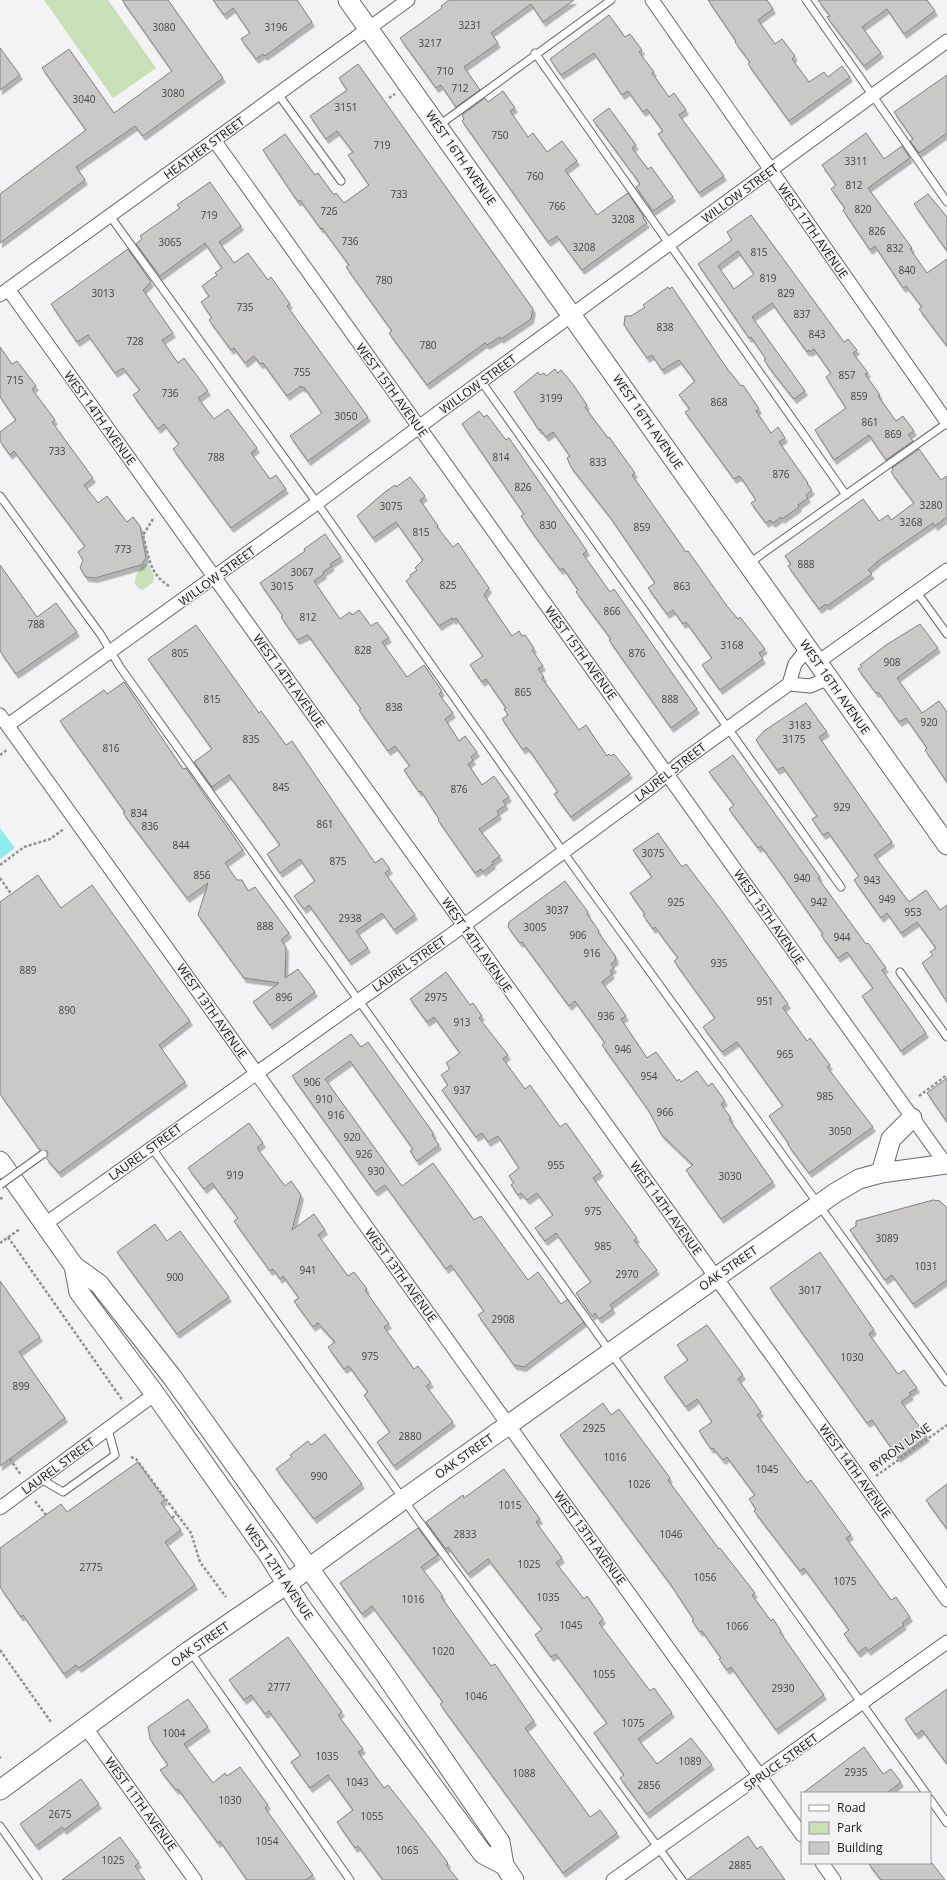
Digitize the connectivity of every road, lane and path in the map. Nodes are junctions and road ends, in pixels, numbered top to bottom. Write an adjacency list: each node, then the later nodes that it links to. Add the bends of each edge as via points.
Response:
1 (348, 0): 6 (street, WEST 16TH AVENUE)
2 (408, 0): 6 (street, HEATHER STREET)
3 (611, 0): 8 (lane)
4 (652, 0): 15 (street, WEST 17TH AVENUE)
5 (806, 0): 11 (lane)
6 (368, 28): 9 (street, HEATHER STREET); 13 (street, WEST 16TH AVENUE)
7 (947, 41): 11 (street, WILLOW STREET)
8 (536, 53): 13 (lane); 19 (lane)
9 (278, 94): 14 (street, HEATHER STREET); 16 (lane)
10 (395, 94): 12 (path)
11 (873, 95): 15 (street, WILLOW STREET); 17 (lane)
12 (389, 98)
13 (438, 126): 21 (street, WEST 16TH AVENUE)
14 (214, 140): 18 (street, HEATHER STREET); 24 (street, WEST 15TH AVENUE)
15 (771, 170): 19 (street, WILLOW STREET); 23 (street, WEST 17TH AVENUE)
16 (342, 181)
17 (947, 202)
18 (110, 216): 20 (street, HEATHER STREET); 27 (lane)
19 (669, 244): 21 (street, WILLOW STREET); 25 (lane)
20 (4, 292): 31 (street, WEST 14TH AVENUE)
21 (572, 315): 22 (street, WILLOW STREET); 29 (street, WEST 16TH AVENUE)
22 (481, 381): 24 (street, WILLOW STREET); 41 (lane)
23 (947, 422): 25 (lane)
24 (419, 427): 27 (street, WILLOW STREET); 44 (street, WEST 15TH AVENUE)
25 (846, 495): 29 (lane)
26 (0, 496): 35 (lane)
27 (317, 503): 31 (street, WILLOW STREET); 47 (lane)
28 (153, 519): 32 (path, via 143,535 145,544 156,575)
29 (748, 564): 36 (street, WEST 16TH AVENUE)
30 (947, 570): 33 (street)
31 (214, 578): 35 (street, WILLOW STREET); 52 (street, WEST 14TH AVENUE)
32 (170, 587)
33 (916, 591): 34 (lane); 36 (street)
34 (947, 634)
35 (111, 652): 40 (street, WILLOW STREET); 54 (lane)
36 (813, 655): 37 (street, WEST 16TH AVENUE); 38 (street, via 794,664)
37 (829, 678): 38 (street, via 810,686); 46 (street, WEST 16TH AVENUE)
38 (789, 684): 41 (street, LAUREL STREET)
39 (0, 714): 40 (street, WEST 13TH AVENUE)
40 (8, 725): 56 (street, WEST 13TH AVENUE)
41 (728, 728): 44 (street, LAUREL STREET); 50 (lane)
42 (10, 748): 43 (path)
43 (0, 754)
44 (668, 774): 47 (street, LAUREL STREET); 59 (street, WEST 15TH AVENUE)
45 (64, 828): 48 (path, via 50,839 24,848)
46 (947, 845)
47 (564, 851): 52 (street, LAUREL STREET); 66 (lane)
48 (0, 865)
49 (0, 878): 51 (path)
50 (840, 887)
51 (11, 894)
52 (463, 925): 54 (street, LAUREL STREET); 72 (street, WEST 14TH AVENUE)
53 (900, 972): 55 (lane)
54 (358, 1000): 56 (street, LAUREL STREET); 73 (lane)
55 (947, 1037)
56 (256, 1073): 60 (street, LAUREL STREET); 77 (street, WEST 13TH AVENUE)
57 (947, 1075): 58 (path)
58 (919, 1096)
59 (912, 1118): 63 (street, WEST 15TH AVENUE); 64 (street, via 891,1139)
60 (152, 1148): 67 (street, LAUREL STREET); 85 (lane)
61 (43, 1154): 65 (lane, bridge)
62 (0, 1161): 67 (street, WEST 12TH AVENUE)
63 (946, 1165): 64 (street, OAK STREET)
64 (881, 1173): 66 (street, OAK STREET, via 859,1179)
65 (0, 1185)
66 (819, 1204): 72 (street, OAK STREET); 74 (lane)
67 (45, 1224): 71 (street, WEST 12TH AVENUE)
68 (20, 1229): 69 (path)
69 (8, 1238): 70 (path); 76 (path)
70 (0, 1243)
71 (74, 1266): 75 (street, WEST 12TH AVENUE, via 79,1292); 91 (street, WEST 12TH AVENUE, via 99,1284 172,1377)
72 (715, 1278): 73 (street, OAK STREET); 84 (street, WEST 14TH AVENUE)
73 (612, 1350): 77 (street, OAK STREET); 98 (lane)
74 (947, 1382)
75 (155, 1394): 79 (street, LAUREL STREET); 92 (street, WEST 12TH AVENUE)
76 (124, 1403)
77 (509, 1424): 85 (street, OAK STREET); 101 (street, WEST 13TH AVENUE)
78 (947, 1424): 84 (path, BYRON LANE)
79 (108, 1429): 83 (street, LAUREL STREET); 83 (lane, via 115,1455 63,1492)
80 (131, 1457): 88 (path, via 136,1459)
81 (10, 1459): 82 (path)
82 (21, 1475)
83 (41, 1479): 87 (street, LAUREL STREET)
84 (864, 1484): 94 (street, WEST 14TH AVENUE)
85 (404, 1498): 91 (street, OAK STREET); 108 (lane)
86 (35, 1501): 89 (path)
87 (0, 1508)
88 (177, 1514): 90 (path); 93 (path, via 191,1533 200,1562)
89 (46, 1515)
90 (172, 1518)
91 (308, 1569): 92 (street, OAK STREET); 110 (street, WEST 12TH AVENUE, via 388,1679 500,1842)
92 (287, 1584): 97 (street, OAK STREET); 110 (street, WEST 12TH AVENUE, via 483,1854)
93 (226, 1597)
94 (947, 1600)
95 (947, 1642): 98 (street, SPRUCE STREET)
96 (0, 1650): 99 (path)
97 (190, 1651): 100 (street, OAK STREET); 113 (lane)
98 (862, 1703): 101 (street, SPRUCE STREET); 103 (lane)
99 (51, 1722)
100 (86, 1728): 102 (street, OAK STREET); 112 (street, WEST 11TH AVENUE)
101 (760, 1777): 107 (street, WEST 13TH AVENUE); 108 (street, SPRUCE STREET)
102 (0, 1790)
103 (925, 1792)
104 (931, 1800): 105 (lane)
105 (947, 1823)
106 (0, 1826): 111 (lane)
107 (801, 1834)
108 (659, 1848): 114 (street, SPRUCE STREET); 115 (lane)
109 (823, 1864): 116 (street)
110 (509, 1873)
111 (38, 1880)
112 (195, 1880)
113 (350, 1880)
114 (614, 1880)
115 (682, 1880)
116 (834, 1880)

